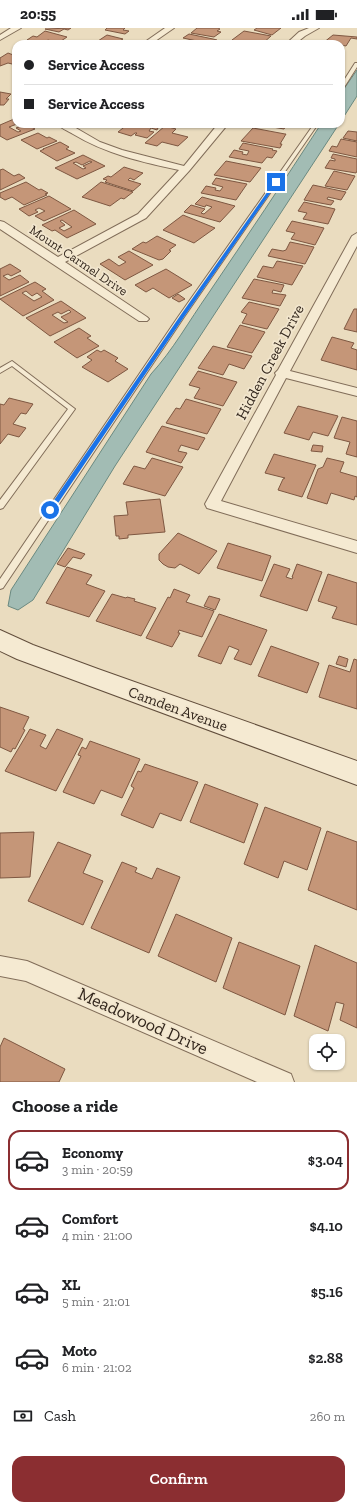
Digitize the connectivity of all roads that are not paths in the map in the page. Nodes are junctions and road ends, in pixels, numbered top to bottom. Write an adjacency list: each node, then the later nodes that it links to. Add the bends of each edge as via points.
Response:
1 (17, 28): 4 (street)
2 (170, 28): 5 (street)
3 (315, 28): 6 (street)
4 (0, 38)
5 (152, 40)
6 (295, 40)
7 (357, 64): 8 (lane)
8 (345, 82)
9 (69, 128): 12 (street, via 116,151)
10 (220, 128): 12 (street)
11 (313, 128): 22 (lane)
12 (186, 169): 15 (street, via 142,216)
13 (0, 224): 15 (street, Mount Carmel Drive)
14 (357, 236): 18 (street, Hidden Creek Drive)
15 (57, 262): 16 (street, Mount Carmel Drive)
16 (142, 319)
17 (0, 370): 20 (lane, via 12,363 72,408)
18 (282, 373): 19 (street); 21 (street, Hidden Creek Drive, via 212,504)
19 (357, 392)
20 (0, 506)
21 (357, 547)
22 (0, 586)
23 (0, 640): 24 (street, Camden Avenue, via 89,676)
24 (357, 773)
25 (0, 966): 26 (street, Meadowood Drive, via 27,970)
26 (283, 1082)

